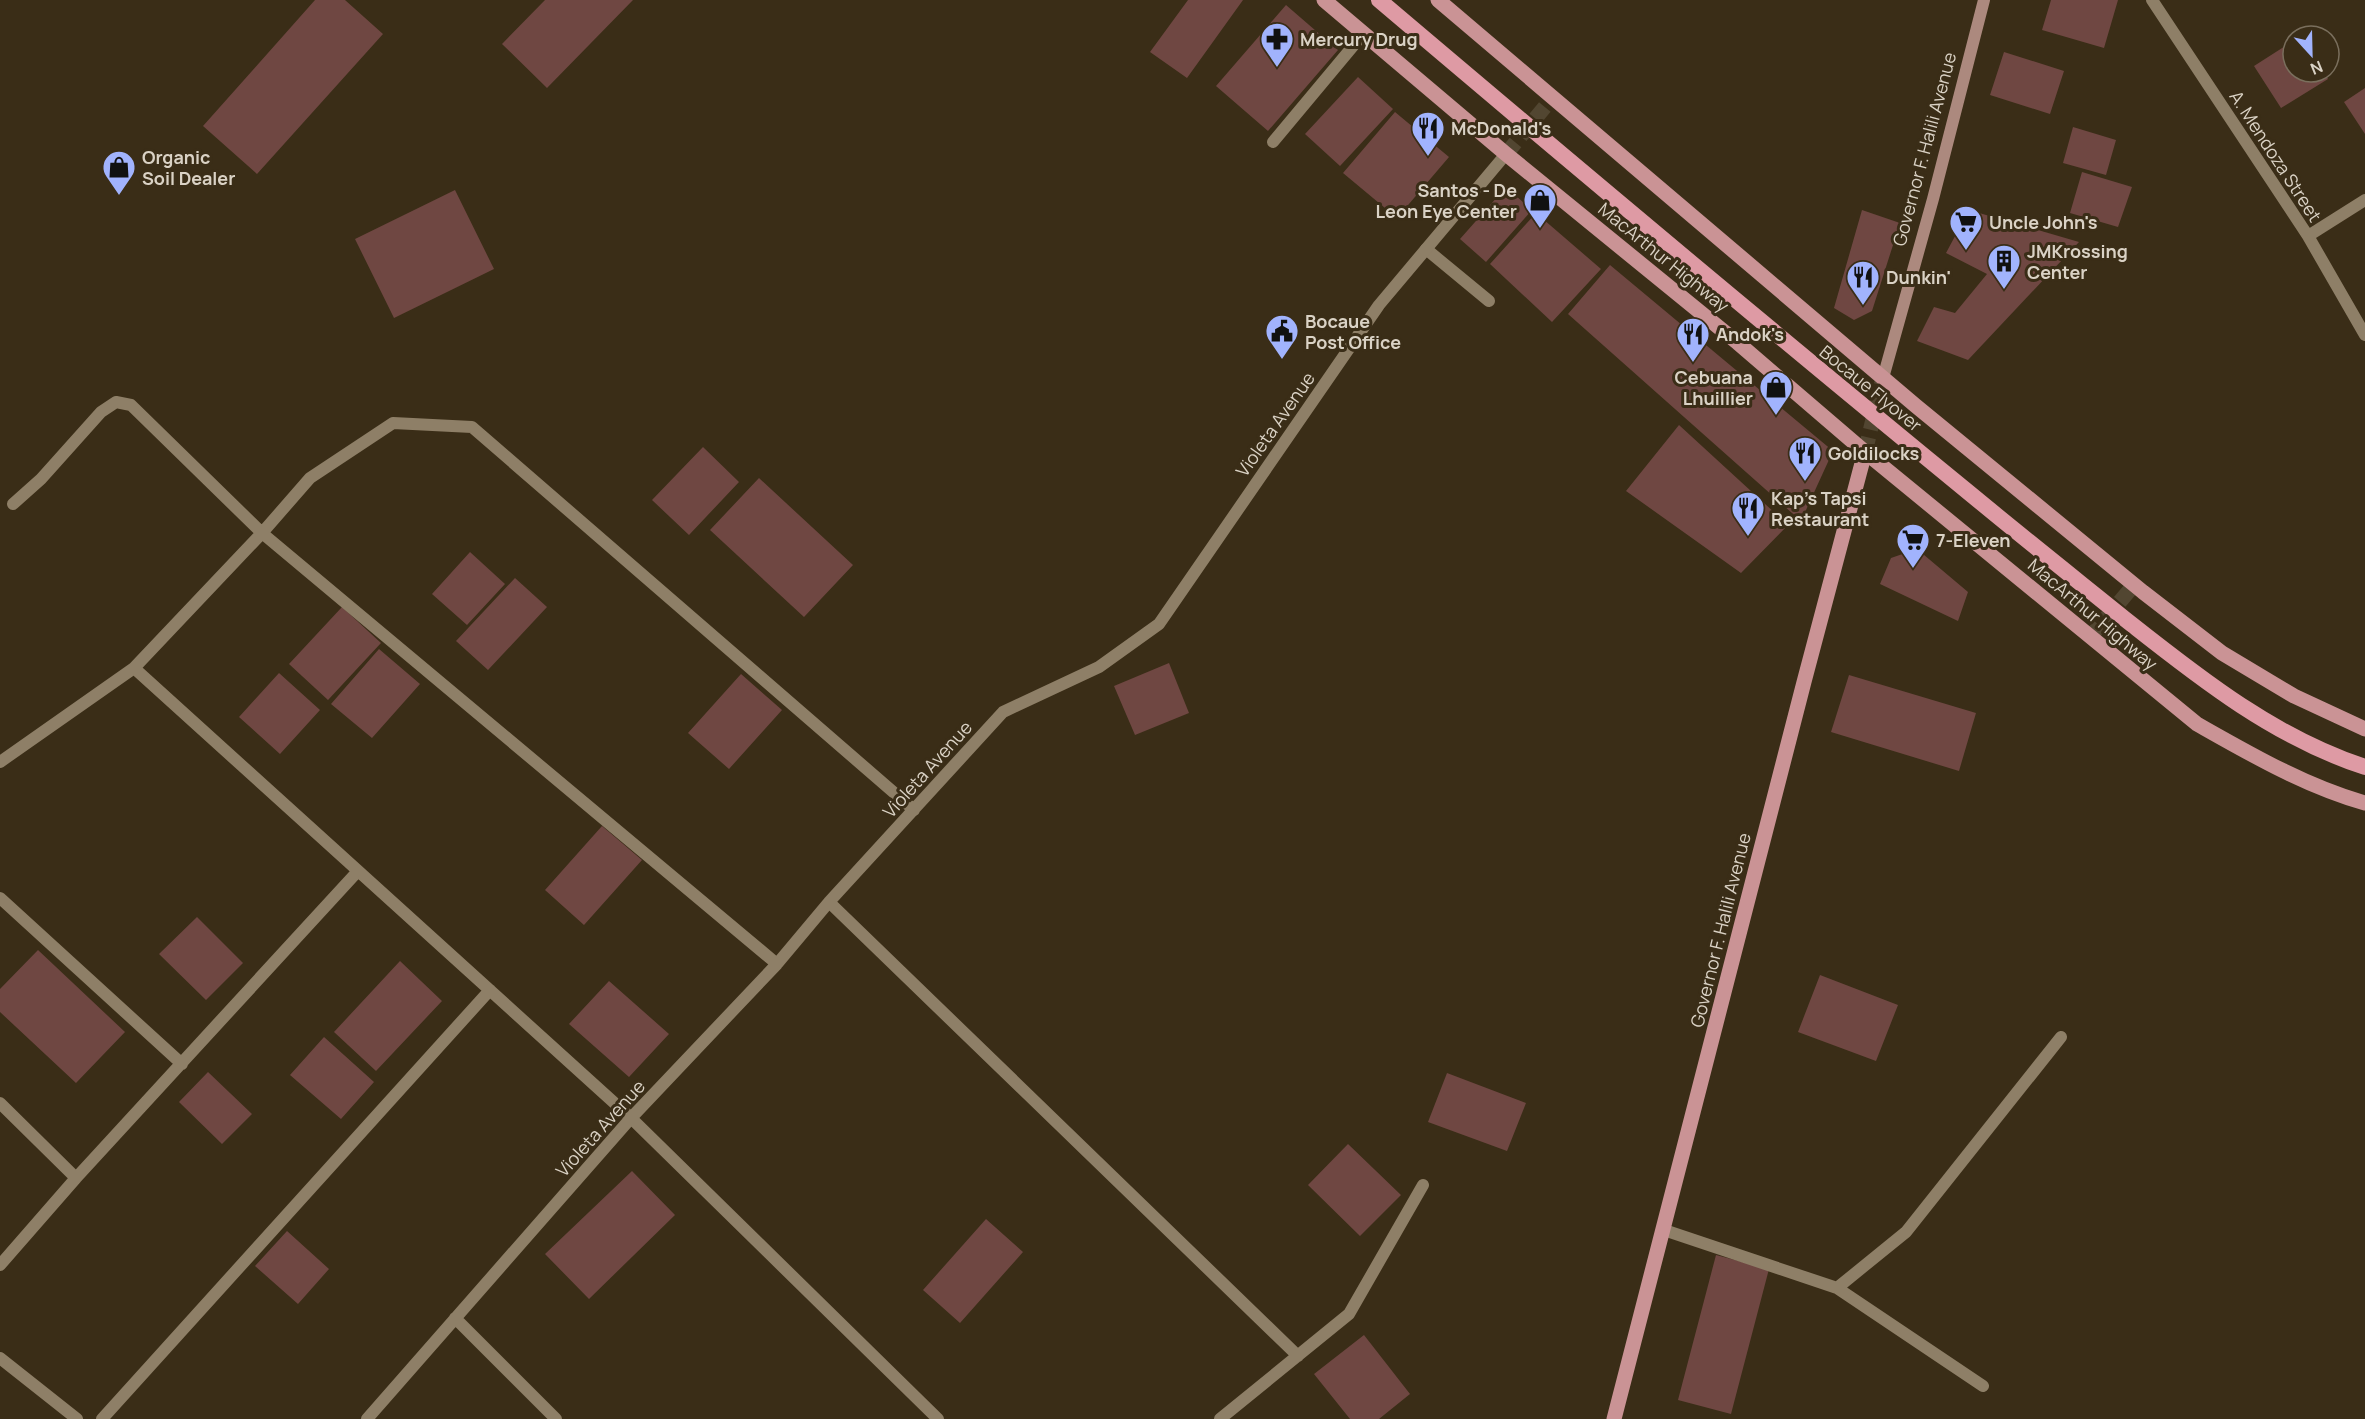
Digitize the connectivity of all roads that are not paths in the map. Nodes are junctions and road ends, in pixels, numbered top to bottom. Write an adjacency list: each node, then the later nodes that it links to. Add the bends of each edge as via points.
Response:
1 (1324, 0): 6 (main road, MacArthur Highway)
2 (1379, 0): 21 (highway, Bocaue Flyover, via 1758,320 2192,672 2265,721)
3 (1438, 0): 14 (main road)
4 (1984, 0): 14 (main road, Governor F. Halili Avenue)
5 (2152, 0): 10 (street, A. Mendoza Street)
6 (1364, 33): 7 (street); 8 (main road, MacArthur Highway)
7 (1273, 142)
8 (1506, 154): 11 (street, Violeta Avenue); 15 (main road, MacArthur Highway)
9 (2365, 200): 10 (street)
10 (2308, 236): 13 (street, A. Mendoza Street)
11 (1426, 249): 12 (street); 23 (street, Violeta Avenue, via 1379,305 1159,624 1099,668 1003,712)
12 (1489, 301)
13 (2365, 335)
14 (1882, 378): 19 (main road, via 2222,652 2294,696)
15 (1865, 452): 22 (main road, MacArthur Highway, via 2197,724 2293,775 2336,795); 35 (main road, Governor F. Halili Avenue)
16 (13, 504): 17 (street, via 101,412 116,402 131,405)
17 (262, 533): 18 (street); 23 (street, via 310,478 393,423 472,426); 27 (street)
18 (134, 668): 20 (street); 24 (street)
19 (2365, 729)
20 (0, 762)
21 (2365, 767)
22 (2365, 803)
23 (914, 810): 26 (street, Violeta Avenue)
24 (358, 871): 28 (street); 30 (street)
25 (0, 898): 30 (street)
26 (829, 902): 27 (street, Violeta Avenue); 39 (street)
27 (777, 964): 32 (street, Violeta Avenue)
28 (490, 990): 32 (street); 43 (street)
29 (2061, 1037): 37 (street, via 1906,1232)
30 (182, 1064): 33 (street)
31 (0, 1103): 33 (street)
32 (631, 1119): 38 (street, Violeta Avenue); 46 (street)
33 (76, 1178): 36 (street)
34 (1423, 1185): 39 (street, via 1349,1314)
35 (1664, 1230): 37 (street); 48 (main road, Governor F. Halili Avenue)
36 (0, 1265)
37 (1837, 1288): 41 (street)
38 (455, 1318): 44 (street, Violeta Avenue); 45 (street)
39 (1298, 1356): 47 (street)
40 (0, 1358): 42 (street)
41 (1983, 1386)
42 (77, 1419)
43 (102, 1419)
44 (368, 1419)
45 (556, 1419)
46 (938, 1419)
47 (1220, 1419)
48 (1614, 1419)

